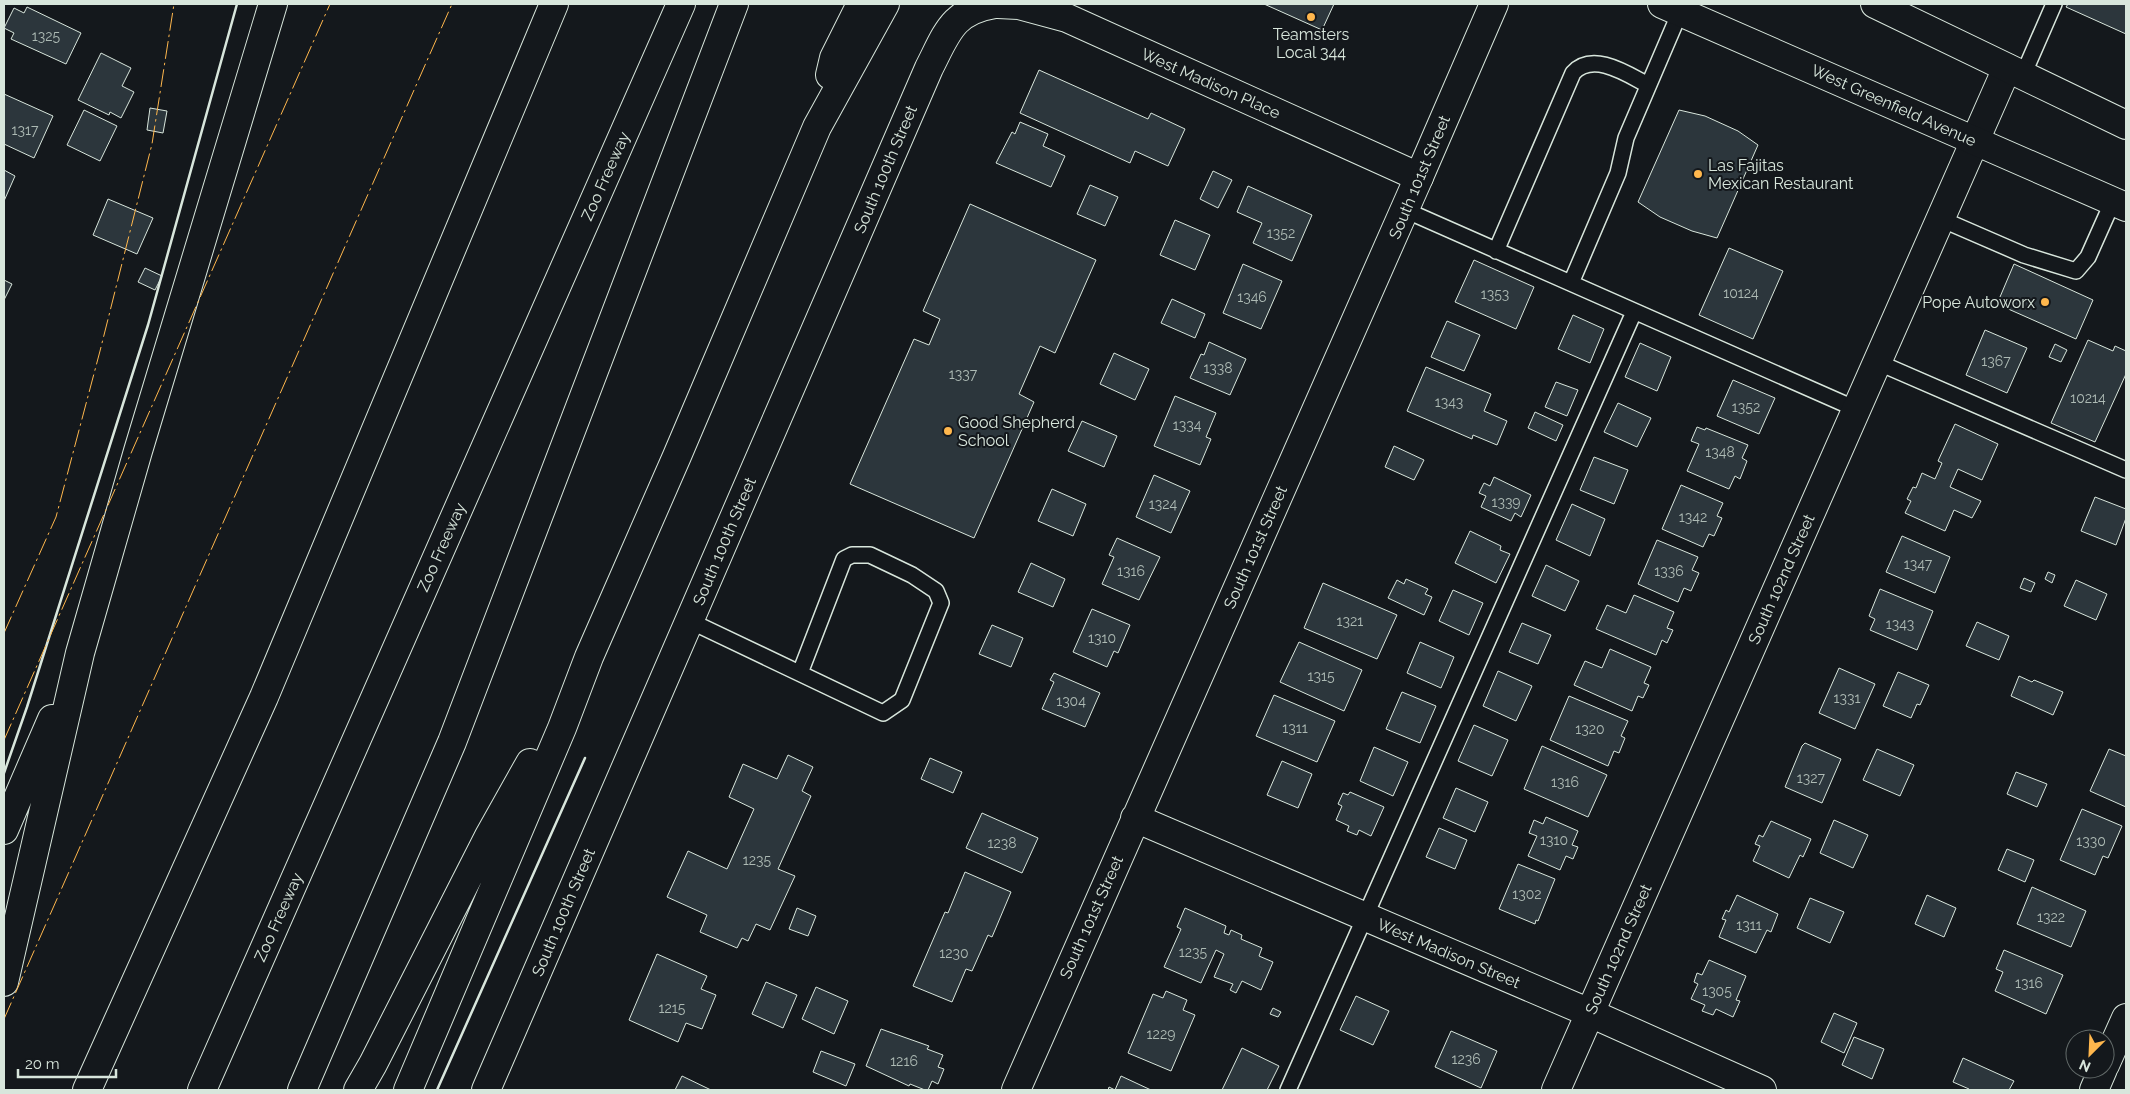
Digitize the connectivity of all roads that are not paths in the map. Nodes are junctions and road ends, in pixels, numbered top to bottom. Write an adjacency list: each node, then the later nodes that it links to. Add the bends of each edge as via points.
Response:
1 (273, 4): 28 (main road)
2 (554, 4): 38 (main road, via 264,697)
3 (682, 4): 39 (main road, Zoo Freeway)
4 (734, 4): 40 (main road, via 452,742)
5 (861, 4): 15 (main road, via 834,58)
6 (885, 4): 15 (main road)
7 (1494, 4): 17 (main road, South 101st Street)
8 (1875, 4): 12 (main road)
9 (2054, 4): 12 (lane)
10 (991, 5): 17 (main road, West Madison Place, via 1019,5 1067,18); 27 (main road, South 100th Street, via 963,14 950,28 929,68)
11 (1671, 8): 13 (lane); 16 (main road, West Greenfield Avenue)
12 (2015, 71): 14 (main road); 16 (main road, South 102nd Street)
13 (1648, 85): 21 (lane, via 1614,68 1590,63 1573,73); 22 (lane, via 1626,138 1618,173)
14 (2126, 125)
15 (817, 127): 29 (main road)
16 (1976, 141): 18 (main road, West Greenfield Avenue); 20 (main road, South 102nd Street)
17 (1419, 177): 19 (main road, South 101st Street)
18 (2120, 204): 20 (lane, via 2076,271 2024,255)
19 (1405, 210): 21 (lane); 31 (main road, South 101st Street)
20 (1941, 219): 24 (main road, South 102nd Street)
21 (1496, 251): 22 (lane)
22 (1570, 284): 23 (lane)
23 (1634, 312): 25 (lane); 33 (lane)
24 (1877, 362): 25 (main road, South 102nd Street); 26 (lane)
25 (1856, 409): 35 (main road, South 102nd Street)
26 (2126, 470)
27 (690, 621): 30 (lane); 43 (main road, South 100th Street)
28 (80, 653): 32 (main road); 34 (main road)
29 (589, 657): 41 (main road, via 490,836); 42 (main road)
30 (800, 673): 30 (lane, via 844,559 852,555 870,556 912,575 936,591 941,603 902,700 883,713)
31 (1135, 818): 33 (main road, West Madison Street); 44 (main road, South 101st Street)
32 (4, 830)
33 (1364, 916): 35 (main road, West Madison Street); 45 (lane)
34 (4, 982)
35 (1590, 1013): 46 (main road, South 102nd Street); 47 (main road, West Madison Street)
36 (2126, 1018): 37 (main road)
37 (2115, 1043)
38 (87, 1090)
39 (202, 1090)
40 (302, 1090)
41 (358, 1090)
42 (408, 1090)
43 (486, 1090)
44 (1016, 1090)
45 (1288, 1090)
46 (1556, 1090)
47 (1762, 1090)

